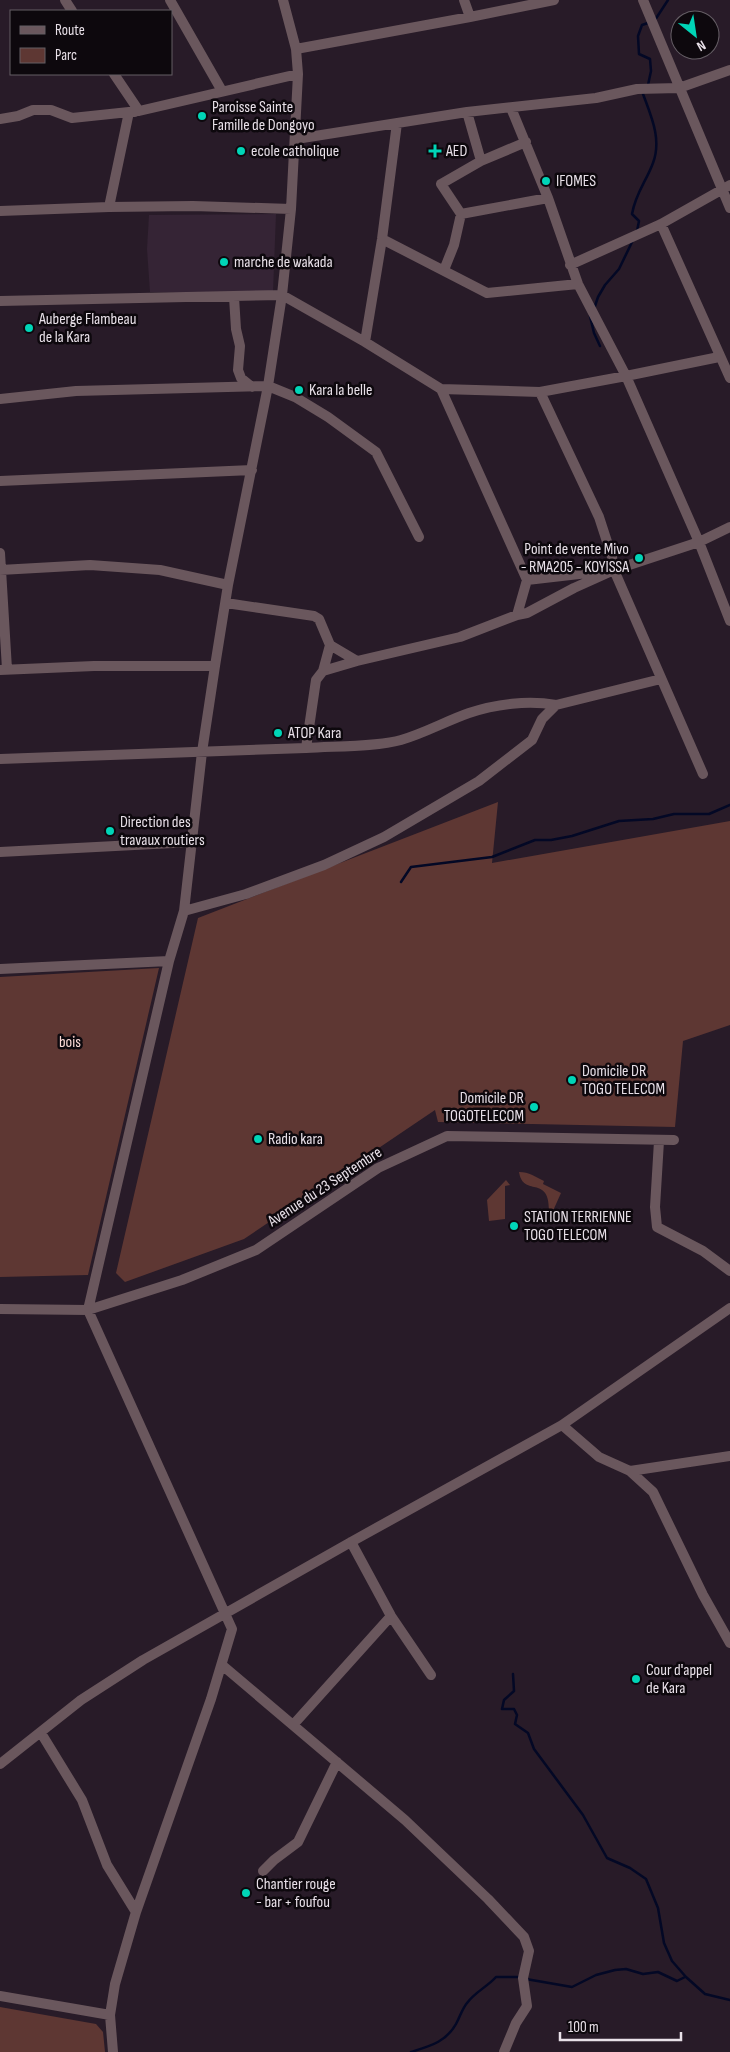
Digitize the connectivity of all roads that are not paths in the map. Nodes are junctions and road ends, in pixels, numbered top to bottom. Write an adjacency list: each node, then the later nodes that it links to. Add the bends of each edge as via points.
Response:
1 (170, 0): 12 (street)
2 (283, 0): 7 (street)
3 (464, 0): 6 (street)
4 (554, 0): 6 (street)
5 (643, 0): 11 (street)
6 (470, 18): 7 (street)
7 (296, 49): 9 (street)
8 (730, 70): 11 (street)
9 (298, 74): 12 (street); 18 (street)
10 (115, 75): 14 (street)
11 (679, 88): 13 (street, via 638,89 596,98); 21 (street)
12 (222, 91): 14 (street)
13 (511, 108): 15 (street); 19 (street)
14 (134, 112): 16 (street, via 72,118 51,110 33,110); 23 (street)
15 (466, 112): 17 (street); 20 (street)
16 (0, 119)
17 (397, 123): 18 (street); 29 (street)
18 (296, 139): 25 (street)
19 (526, 142): 20 (street); 22 (street)
20 (481, 162): 27 (street, via 441,184)
21 (726, 187): 24 (street); 28 (street)
22 (548, 198): 27 (street); 30 (street)
23 (109, 207): 25 (street); 26 (street)
24 (730, 208)
25 (291, 209): 33 (street)
26 (0, 211)
27 (461, 214): 31 (street, via 454,246)
28 (661, 224): 30 (street); 37 (street)
29 (382, 238): 31 (street); 36 (street)
30 (570, 265): 32 (street)
31 (444, 270): 32 (street, via 487,293)
32 (578, 284): 38 (street)
33 (282, 295): 34 (street); 36 (street); 41 (street)
34 (234, 297): 35 (street); 40 (street, via 240,346 238,370 241,378)
35 (0, 301)
36 (365, 342): 42 (street)
37 (719, 357): 38 (street); 39 (street)
38 (626, 376): 43 (street); 49 (street)
39 (730, 378)
40 (252, 386): 41 (street); 44 (street, via 76,392)
41 (268, 386): 45 (street); 48 (street, via 295,397 328,417 376,452)
42 (441, 389): 43 (street); 53 (street)
43 (540, 392): 52 (street, via 599,517)
44 (0, 399)
45 (252, 470): 46 (street); 54 (street)
46 (0, 481)
47 (730, 528): 49 (street)
48 (419, 537)
49 (699, 542): 52 (street); 57 (street)
50 (0, 553): 51 (street)
51 (0, 570): 54 (street, via 90,566 160,570); 61 (street)
52 (614, 570): 53 (street); 56 (street); 63 (street)
53 (527, 580): 56 (street)
54 (228, 585): 55 (street)
55 (226, 603): 58 (street, via 314,616 320,619); 60 (street)
56 (517, 615): 59 (street, via 460,637)
57 (730, 621)
58 (330, 645): 59 (street); 62 (street)
59 (357, 660): 62 (street)
60 (214, 666): 61 (street); 66 (street)
61 (3, 670)
62 (323, 671): 65 (street, via 316,680)
63 (661, 679): 64 (street); 68 (street)
64 (556, 705): 65 (street, via 495,706 400,740); 71 (street, via 542,719 532,740 479,781 384,837 324,865 254,891)
65 (306, 748): 66 (street)
66 (202, 752): 67 (street); 69 (street)
67 (0, 759)
68 (703, 774)
69 (192, 842): 70 (street); 71 (street)
70 (0, 852)
71 (184, 911): 72 (street)
72 (168, 961): 73 (street); 79 (street)
73 (0, 969)
74 (674, 1140): 75 (street, Avenue du 23 Septembre)
75 (659, 1141): 76 (street, via 657,1227 704,1251); 79 (street, Avenue du 23 Septembre, via 447,1136 378,1168 256,1250 182,1280)
76 (730, 1271)
77 (730, 1308): 80 (street)
78 (0, 1309): 79 (street, Avenue du 23 Septembre)
79 (88, 1310): 84 (street)
80 (562, 1425): 82 (street, via 599,1457); 83 (street)
81 (730, 1456): 82 (street)
82 (630, 1471): 86 (street, via 653,1492)
83 (351, 1542): 84 (street); 85 (street)
84 (227, 1614): 87 (street, via 232,1629); 90 (street, via 143,1660 81,1700)
85 (391, 1616): 88 (street); 89 (street)
86 (730, 1643)
87 (222, 1665): 89 (street); 94 (street)
88 (431, 1675)
89 (293, 1725): 91 (street)
90 (41, 1733): 92 (street); 94 (street, via 82,1800 107,1865)
91 (337, 1762): 93 (street, via 298,1842); 98 (street, via 405,1820 488,1898 524,1937 529,1952 523,1978 527,2006)
92 (0, 1764)
93 (262, 1872)
94 (136, 1912): 96 (street, via 115,1984)
95 (0, 1996): 96 (street)
96 (110, 2015): 97 (street)
97 (113, 2052)
98 (504, 2052)

